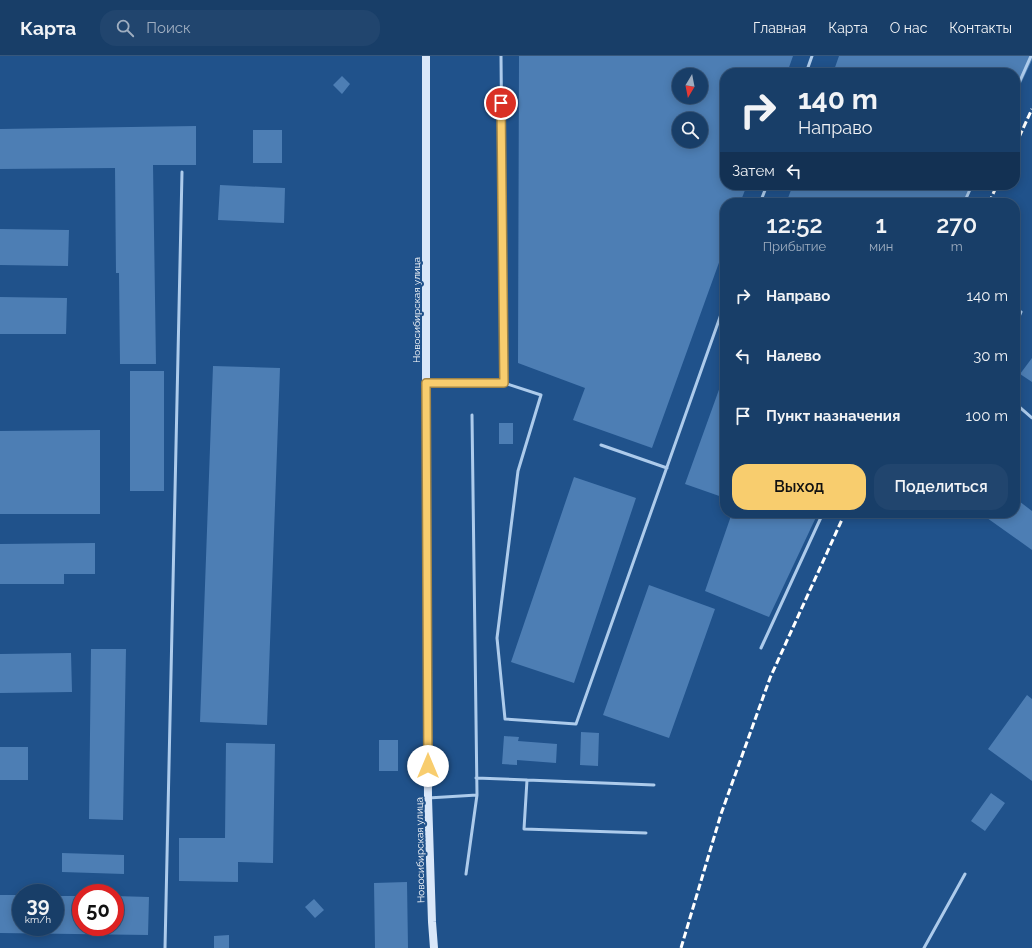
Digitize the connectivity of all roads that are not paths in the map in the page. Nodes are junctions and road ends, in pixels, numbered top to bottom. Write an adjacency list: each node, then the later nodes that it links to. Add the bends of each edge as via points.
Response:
1 (426, 56): 9 (main road, Новосибирская улица)
2 (501, 56): 10 (lane)
3 (812, 56): 5 (lane)
4 (1031, 56): 6 (lane)
5 (808, 68)
6 (1020, 81)
7 (182, 172): 26 (lane)
8 (720, 317): 15 (lane)
9 (426, 383): 10 (lane); 22 (main road, Новосибирская улица)
10 (504, 383): 15 (lane, via 541,395 518,471 497,638 505,719 576,724)
11 (1020, 407): 13 (lane)
12 (472, 416): 18 (lane)
13 (1032, 418)
14 (601, 446): 15 (lane)
15 (667, 468)
16 (820, 518): 17 (lane)
17 (761, 648)
18 (476, 778): 19 (lane); 21 (lane)
19 (527, 780): 20 (lane); 23 (lane, via 524,829)
20 (654, 785)
21 (476, 795): 22 (lane); 24 (lane)
22 (428, 798): 27 (main road, Новосибирская улица)
23 (646, 833)
24 (466, 874)
25 (965, 874): 28 (lane)
26 (165, 948)
27 (434, 948)
28 (924, 948)

